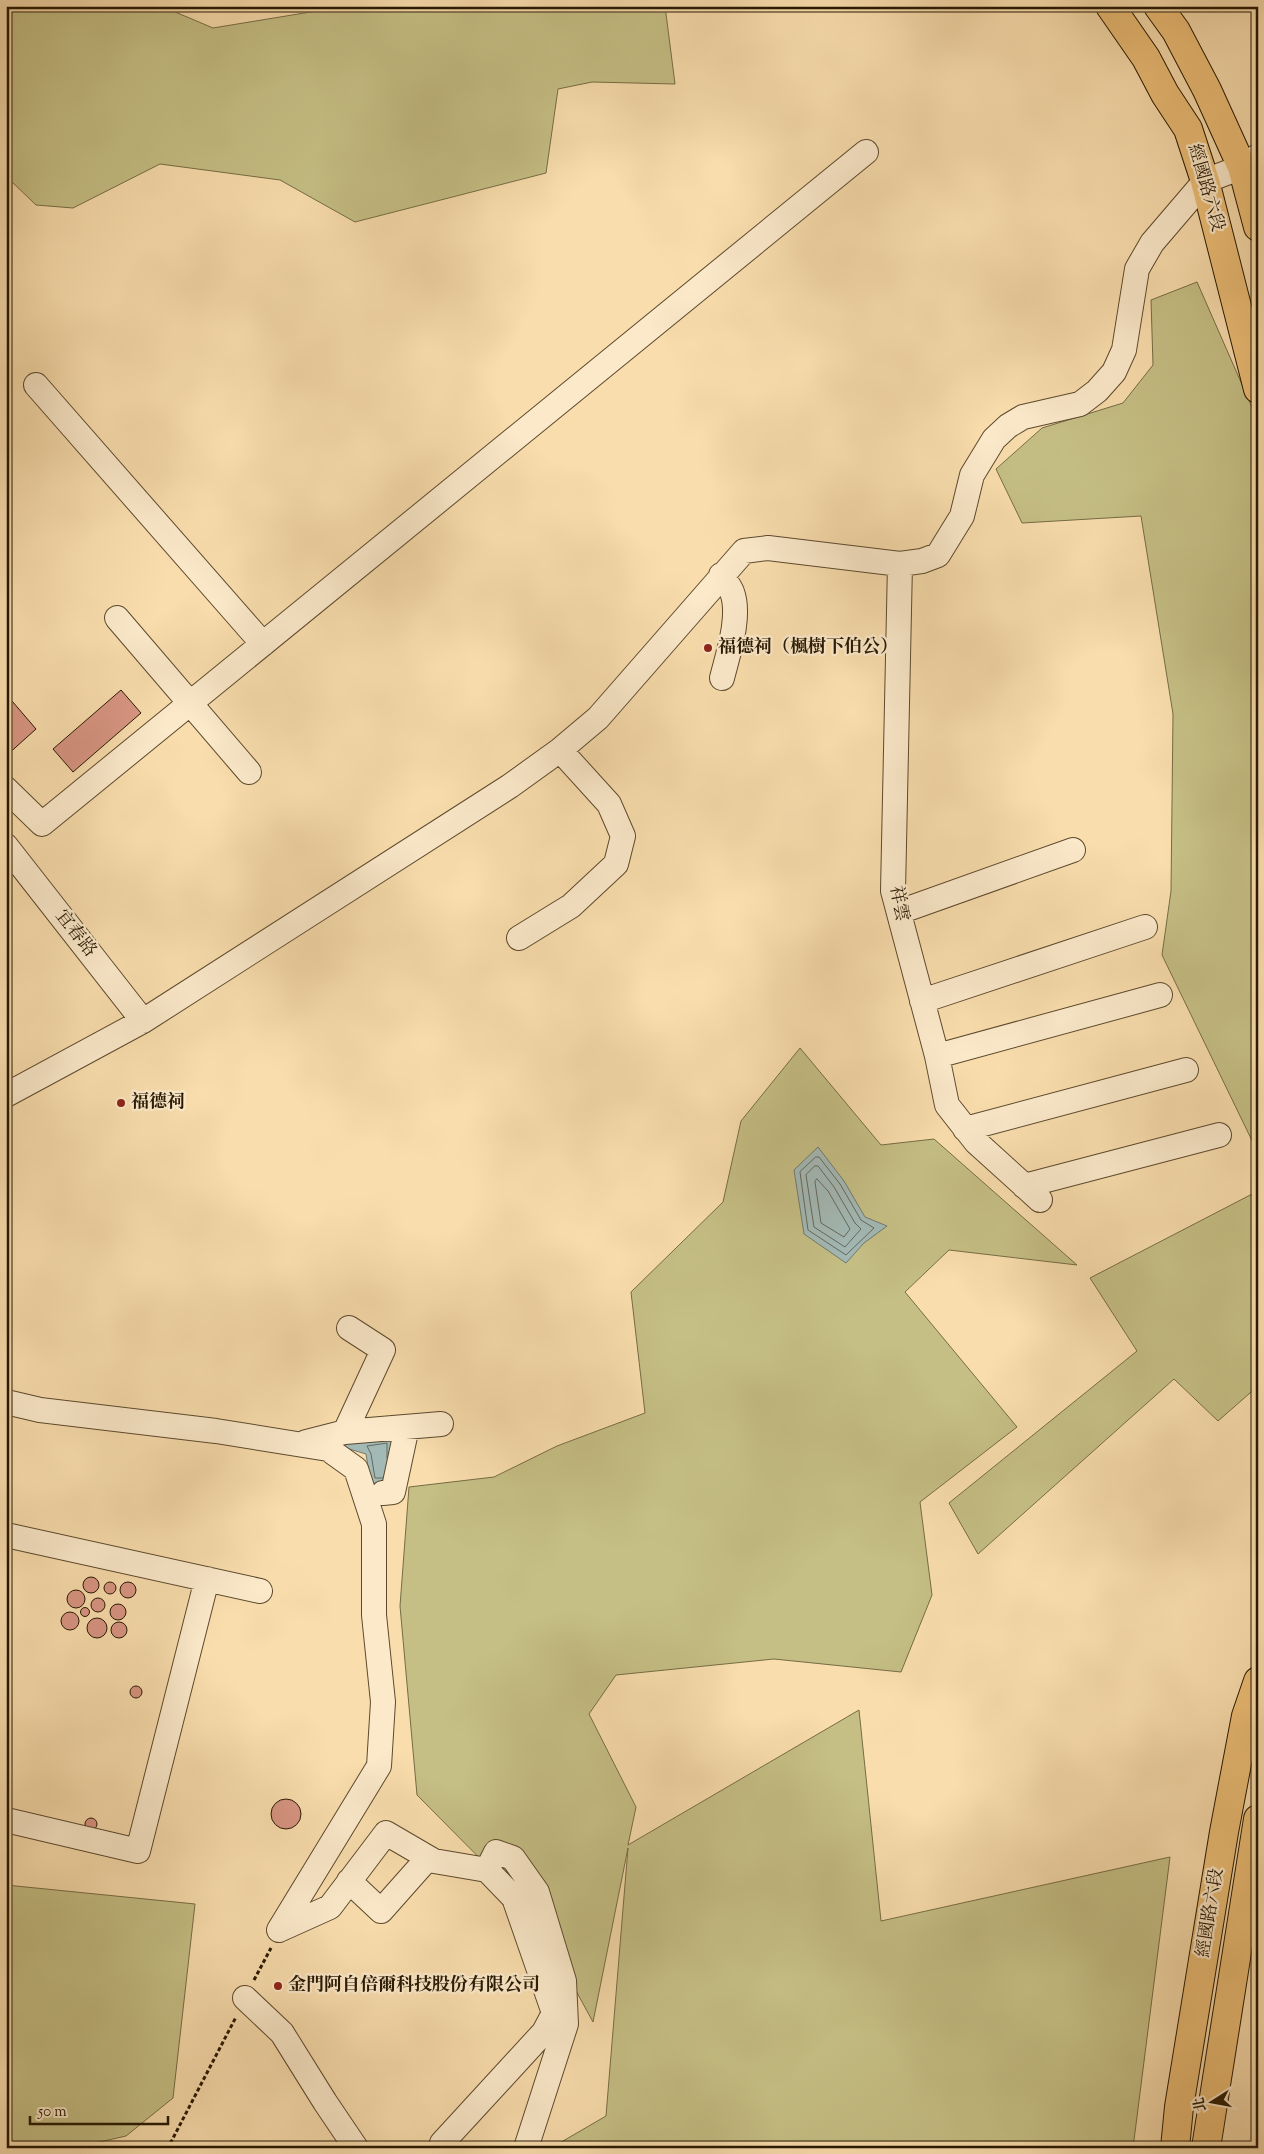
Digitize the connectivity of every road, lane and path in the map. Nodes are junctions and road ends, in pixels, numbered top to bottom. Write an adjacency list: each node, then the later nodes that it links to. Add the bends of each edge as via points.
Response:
1 (1110, 6): 5 (main road, 經國路六段, via 1146,58 1188,129)
2 (1158, 6): 4 (main road, 經國路六段)
3 (866, 152): 12 (street)
4 (1250, 161): 5 (street); 6 (main road, 經國路六段)
5 (1205, 181): 8 (main road, 經國路六段); 9 (street, via 1152,243 1137,269 1124,350 1114,372 1098,391 1080,404 1024,417 1008,426 994,439 972,475 962,516 938,555)
6 (1258, 227)
7 (36, 385): 12 (street)
8 (1258, 389)
9 (900, 564): 10 (street, via 768,548 744,551); 20 (street, 祥雲, via 893,891)
10 (721, 576): 13 (street, via 732,591 735,605 733,634); 15 (street, via 598,718)
11 (117, 618): 14 (street)
12 (263, 644): 14 (street)
13 (722, 678)
14 (190, 704): 16 (street); 17 (street, via 42,824)
15 (560, 750): 22 (street, via 609,804 624,836 616,864 571,906); 25 (street, via 510,786)
16 (249, 772)
17 (6, 789)
18 (6, 846): 25 (street, 宜春路)
19 (1073, 850): 20 (street)
20 (899, 912): 24 (street, 祥雲)
21 (1145, 927): 24 (street)
22 (519, 938)
23 (1160, 995): 26 (street)
24 (922, 1001): 26 (street, 祥雲)
25 (143, 1021): 28 (street)
26 (937, 1056): 29 (street, 祥雲, via 947,1105)
27 (1186, 1070): 29 (street)
28 (6, 1095)
29 (965, 1129): 30 (street, 祥雲, via 1032,1193)
30 (1219, 1135)
31 (349, 1328): 35 (street, via 383,1350)
32 (6, 1402): 36 (street, via 40,1410)
33 (441, 1424): 34 (street)
34 (407, 1427): 35 (street); 37 (street, via 393,1492)
35 (345, 1432): 36 (street)
36 (297, 1444): 47 (street, via 328,1449 356,1469 374,1524 374,1615 383,1702 379,1766)
37 (383, 1493)
38 (6, 1535): 39 (street)
39 (207, 1580): 40 (street); 43 (street, via 138,1851)
40 (260, 1591)
41 (1258, 1681): 53 (main road, 經國路六段, via 1246,1716 1224,1832)
42 (1258, 1819): 54 (main road, 經國路六段)
43 (6, 1820)
44 (428, 1858): 45 (street); 46 (street, via 386,1833); 46 (street, via 381,1911)
45 (487, 1870): 49 (street, via 514,1898 554,2013 544,2032); 52 (street, via 496,1852 513,1858 537,1892 564,1981 566,2024)
46 (349, 1881): 47 (street, via 330,1906)
47 (278, 1930): 48 (path)
48 (245, 1998): 50 (path, via 171,2142); 51 (street, via 282,2033)
49 (442, 2143)
50 (151, 2148)
51 (356, 2148)
52 (526, 2148)
53 (1175, 2148)
54 (1206, 2148)

